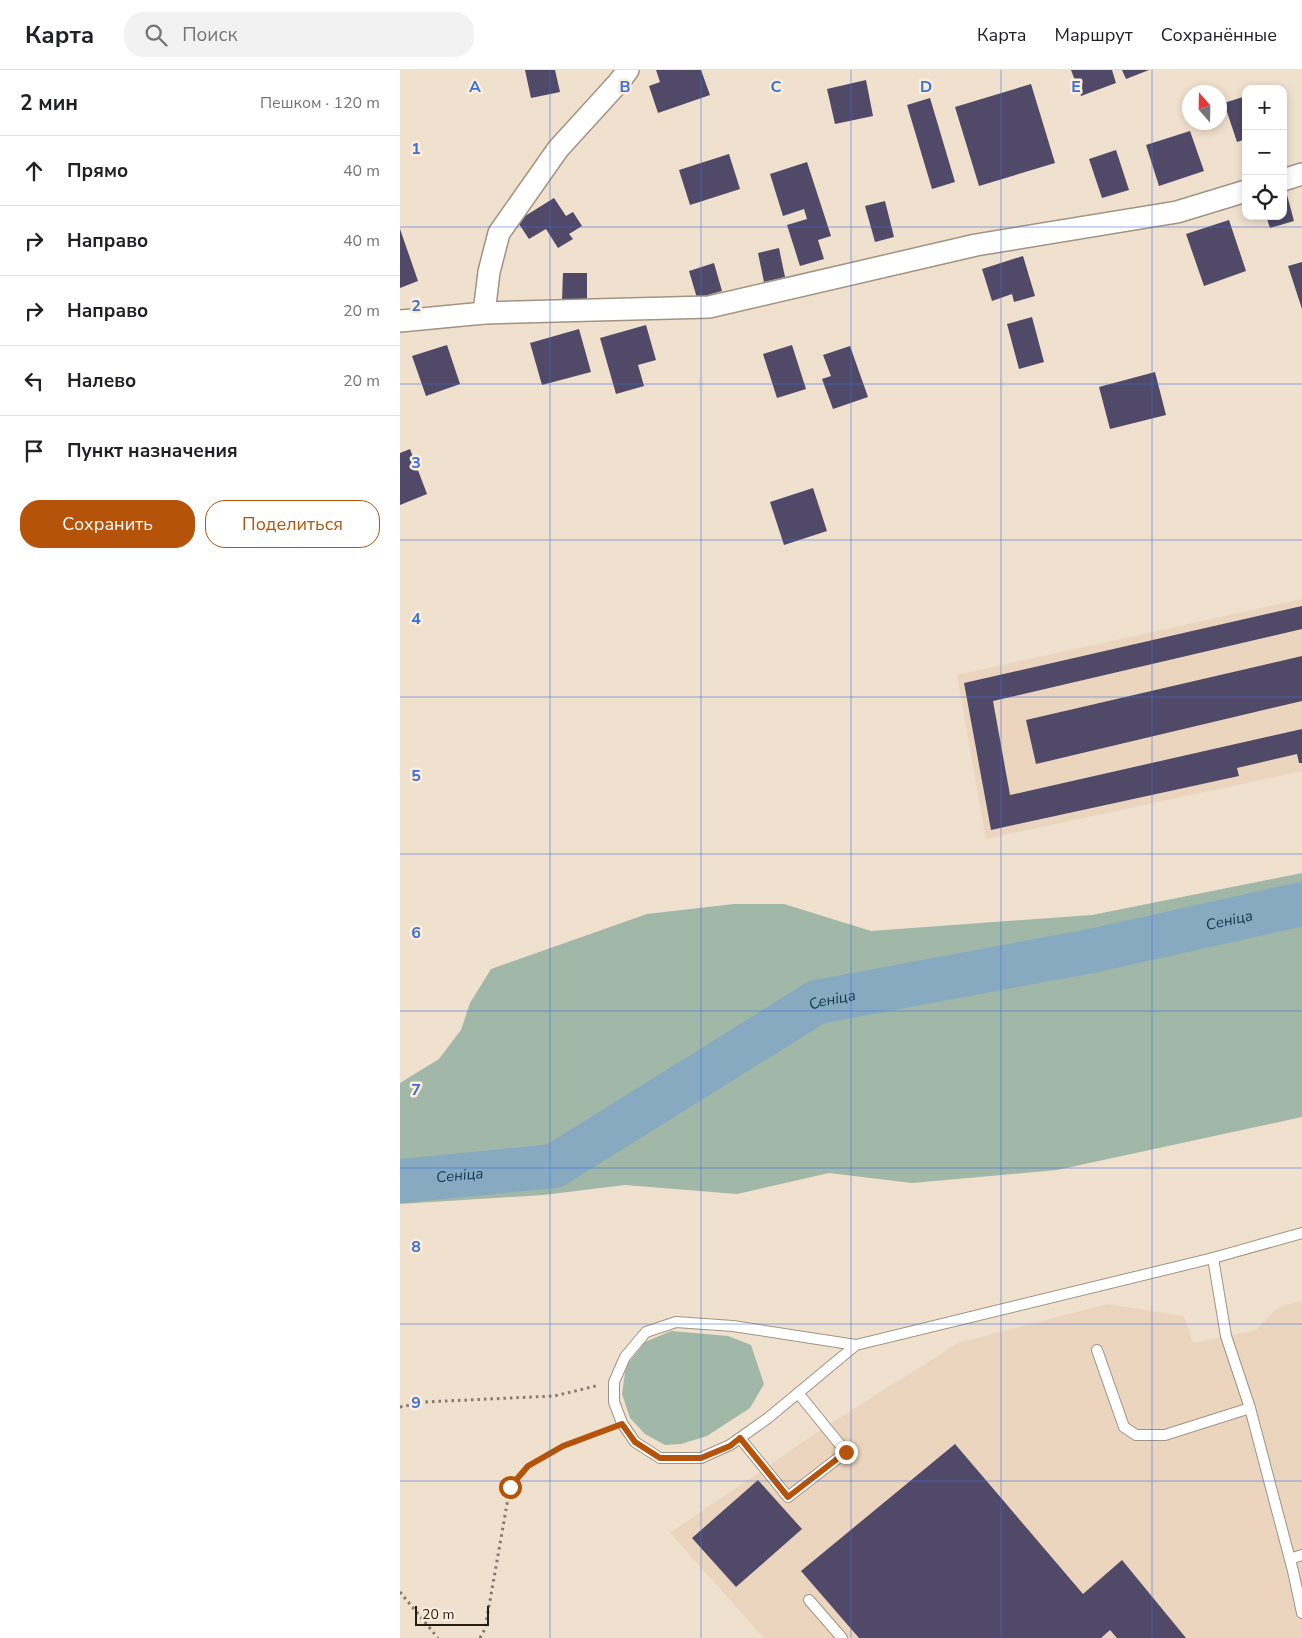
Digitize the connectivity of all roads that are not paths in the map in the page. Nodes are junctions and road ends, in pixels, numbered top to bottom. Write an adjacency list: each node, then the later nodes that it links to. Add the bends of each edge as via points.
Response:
1 (628, 70): 5 (street, via 558,149 499,234 489,272)
2 (1302, 174): 3 (street)
3 (1287, 179)
4 (1242, 192): 5 (street, via 1177,212 976,245 710,307)
5 (484, 313): 6 (street)
6 (400, 322)
7 (1302, 1233): 8 (lane)
8 (1213, 1258): 9 (lane); 12 (lane, via 1226,1336)
9 (856, 1345): 11 (lane); 13 (lane, via 733,1326 676,1322 646,1332 624,1357 614,1382 614,1402 622,1424 635,1442 660,1458 701,1458 730,1446)
10 (1097, 1350): 12 (lane, via 1124,1427 1136,1435 1165,1435)
11 (798, 1393): 13 (lane); 13 (lane, via 846,1452 788,1497)
12 (1250, 1408): 15 (lane)
13 (740, 1438)
14 (1302, 1555): 15 (lane)
15 (1290, 1559): 17 (lane)
16 (809, 1600): 18 (lane)
17 (1302, 1613)
18 (842, 1638)

